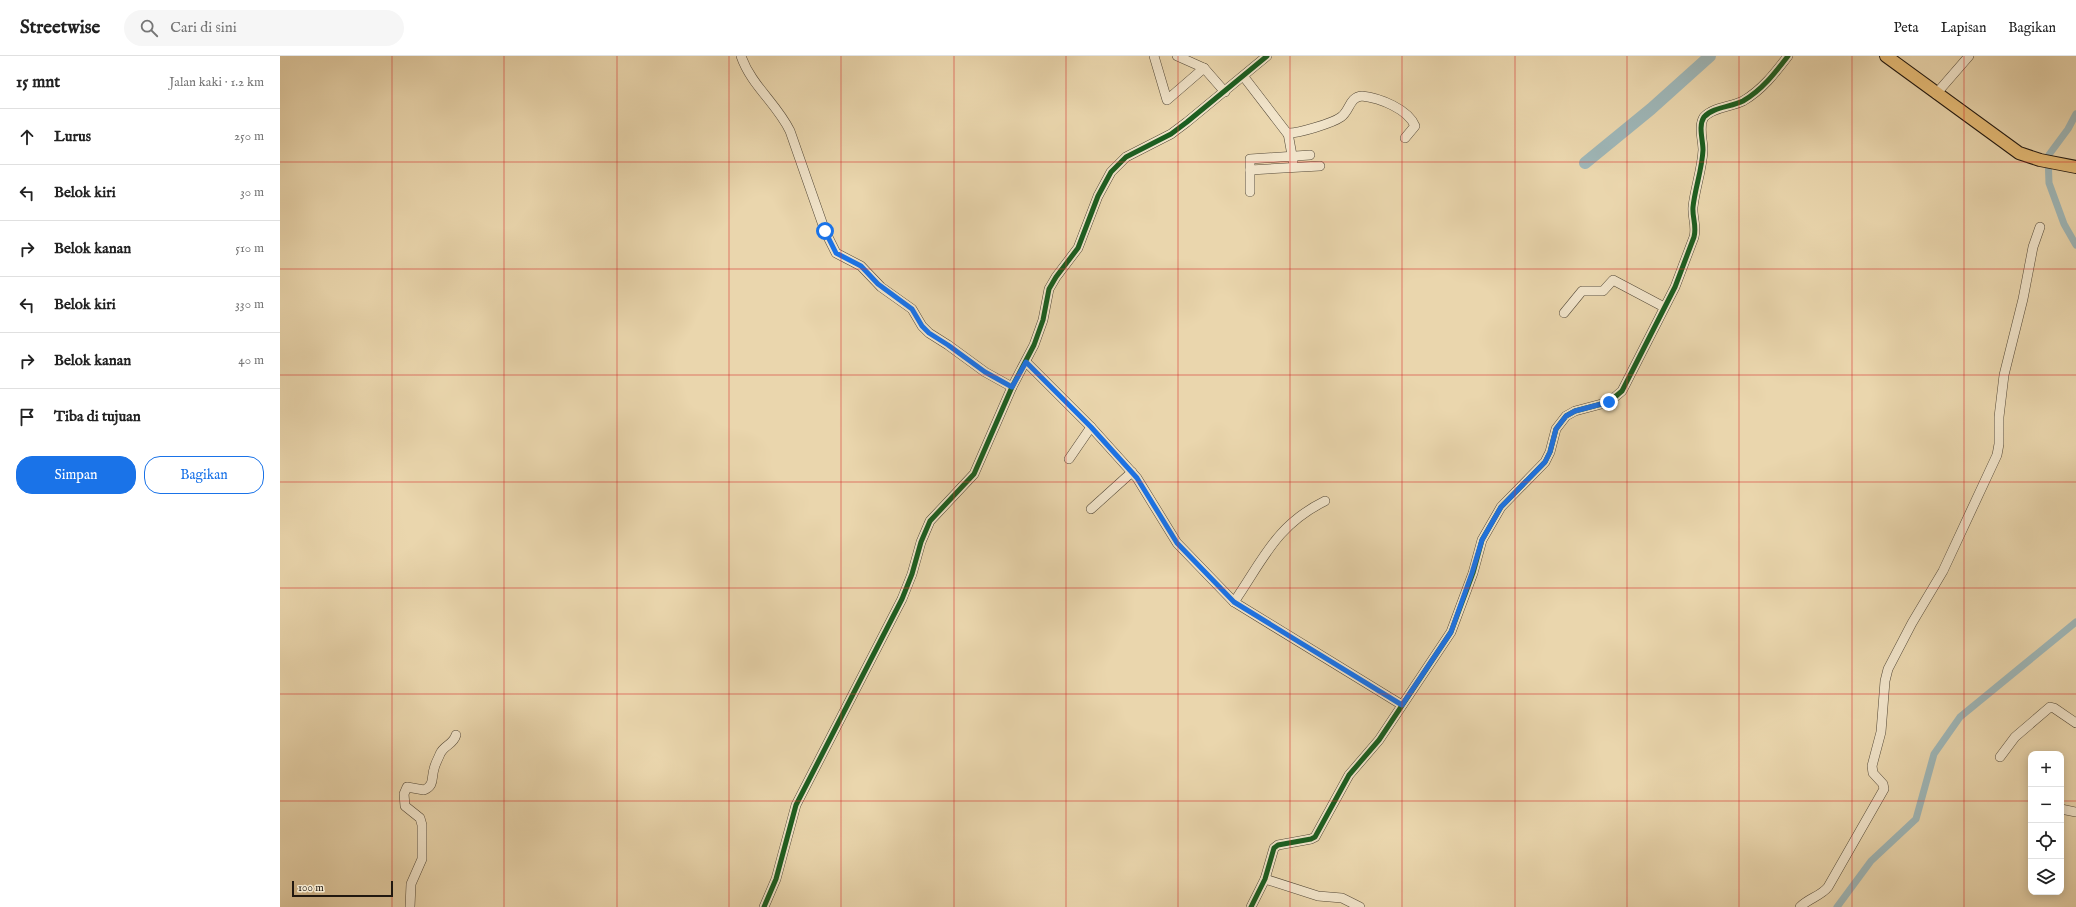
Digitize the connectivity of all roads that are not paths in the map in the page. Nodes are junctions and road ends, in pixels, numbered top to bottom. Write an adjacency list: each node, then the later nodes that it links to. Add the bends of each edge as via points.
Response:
1 (741, 56): 25 (street, via 753,80 785,120 825,231 836,253 861,266 878,284 912,309 929,333 985,372)
2 (1154, 56): 8 (street, via 1167,100)
3 (1177, 56): 8 (street)
4 (1268, 56): 9 (street)
5 (1788, 56): 22 (street, via 1760,89 1742,101 1710,112 1703,120 1702,166 1693,206 1695,231 1675,287)
6 (1886, 56): 11 (main road)
7 (1969, 56): 11 (street)
8 (1204, 68): 10 (street)
9 (1244, 77): 10 (street); 12 (street)
10 (1225, 92): 24 (street, via 1171,134 1126,157 1111,172 1098,196 1078,248 1049,289 1038,335)
11 (1936, 94): 18 (main road, via 2019,153)
12 (1288, 133): 13 (street, via 1339,119 1345,114 1351,102 1362,96 1379,100 1406,113 1415,126); 15 (street)
13 (1405, 138)
14 (1310, 155): 15 (street)
15 (1292, 157): 17 (street); 19 (street, via 1250,159)
16 (1320, 166): 17 (street)
17 (1293, 167): 19 (street)
18 (2076, 167)
19 (1250, 170): 20 (street)
20 (1250, 192)
21 (2040, 227): 43 (street, via 2031,255 2004,375 1999,444 1995,462 1943,571 1886,674 1881,732 1872,766 1873,773 1883,784 1884,789 1828,887)
22 (1664, 307): 23 (street, via 1613,280 1602,291 1582,291); 32 (street, via 1622,391 1609,402 1566,416 1556,429 1545,462 1501,507 1482,540 1451,632)
23 (1564, 313)
24 (1026, 362): 25 (street); 26 (street)
25 (1012, 387): 40 (street, via 974,474 937,512 926,529 902,599 796,805 776,879)
26 (1091, 427): 27 (street); 28 (street)
27 (1069, 459)
28 (1132, 472): 30 (street); 31 (street, via 1148,493 1177,543)
29 (1325, 501): 31 (street, via 1303,512 1275,539)
30 (1091, 509)
31 (1234, 602): 32 (street)
32 (1402, 705): 38 (street, via 1379,740 1349,775 1315,837 1275,847)
33 (2076, 724): 35 (street, via 2054,708 2050,708 2015,737)
34 (456, 736): 39 (street, via 441,752 434,767 434,780 430,785 424,790 407,787 405,790 405,806 420,818 422,825 422,859 411,884)
35 (2000, 757)
36 (2064, 810): 37 (street)
37 (2076, 812)
38 (1265, 880): 41 (street); 42 (street, via 1318,896 1342,898)
39 (410, 907)
40 (764, 907)
41 (1251, 907)
42 (1360, 907)
43 (1800, 907)

